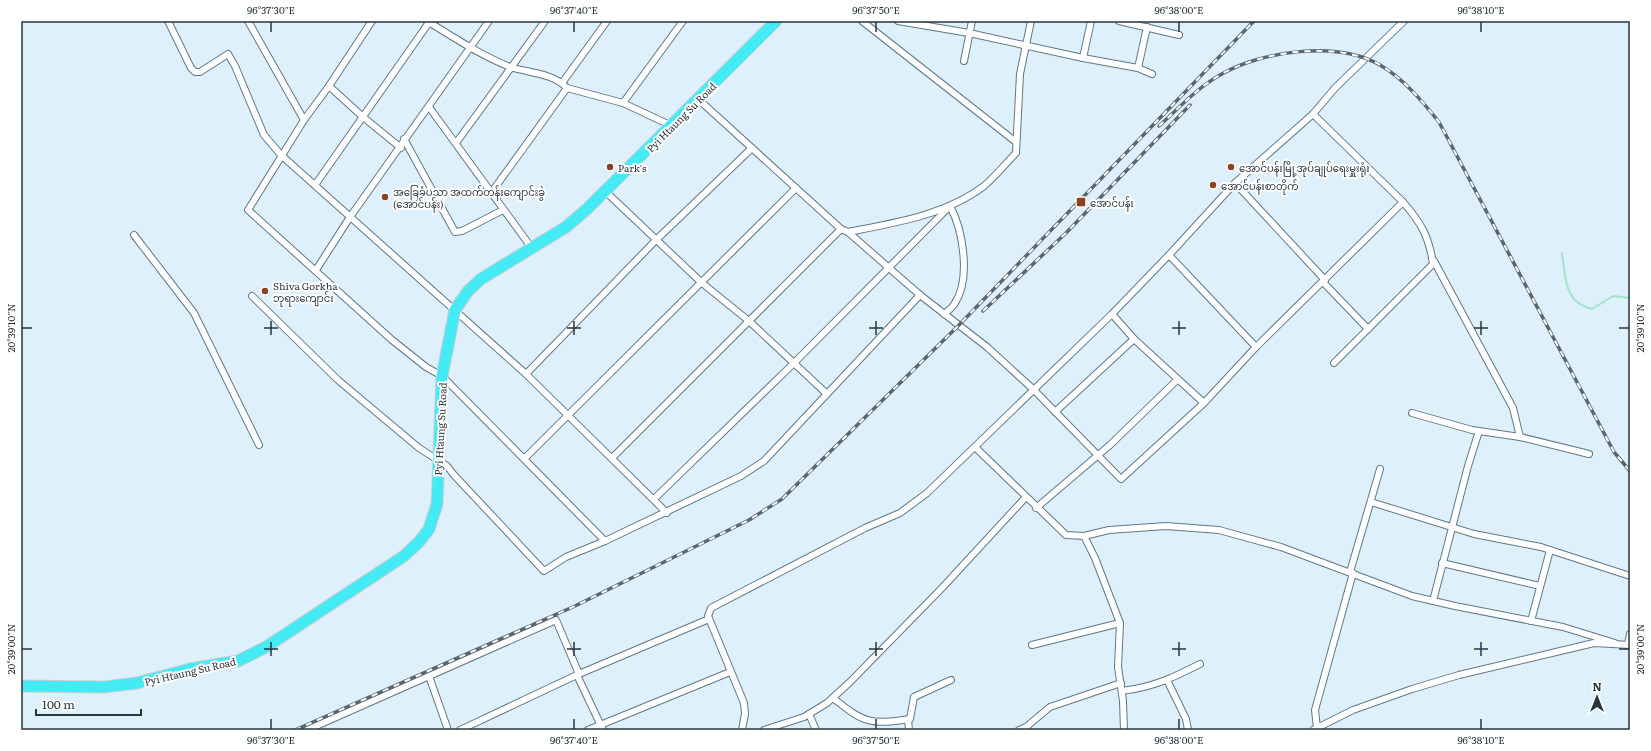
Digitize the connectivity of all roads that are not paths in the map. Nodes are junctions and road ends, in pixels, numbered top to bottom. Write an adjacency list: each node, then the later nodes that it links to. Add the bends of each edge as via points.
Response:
1 (168, 21): 43 (street, via 195,72 200,72 228,54 264,135)
2 (248, 21): 36 (street)
3 (372, 21): 29 (street)
4 (429, 21): 22 (street); 35 (street)
5 (489, 21): 22 (street)
6 (545, 21): 25 (street)
7 (607, 21): 28 (street)
8 (683, 21): 32 (street)
9 (776, 21): 31 (highway, Pyi Htaung Su Road)
10 (862, 21): 39 (street)
11 (898, 21): 17 (street)
12 (972, 21): 19 (street)
13 (1031, 21): 21 (street)
14 (1092, 21): 23 (street)
15 (1120, 21): 18 (street)
16 (1404, 21): 34 (street)
17 (915, 23): 19 (street)
18 (1147, 27): 20 (street); 26 (street)
19 (969, 33): 21 (street); 24 (street)
20 (1179, 36)
21 (1026, 45): 23 (street); 39 (street, via 1020,74)
22 (470, 48): 25 (street); 33 (street)
23 (1083, 58): 26 (street)
24 (964, 61)
25 (511, 67): 28 (street); 40 (street)
26 (1138, 68): 27 (street)
27 (1152, 74)
28 (562, 83): 30 (street)
29 (330, 86): 35 (street); 36 (street)
30 (567, 88): 32 (street); 48 (street)
31 (698, 99): 37 (highway, Pyi Htaung Su Road); 42 (street)
32 (624, 103): 37 (street)
33 (429, 107): 38 (street); 40 (street)
34 (1312, 114): 44 (street); 49 (street)
35 (363, 117): 41 (street); 45 (street)
36 (304, 120): 43 (street)
37 (672, 126): 47 (highway, Pyi Htaung Su Road)
38 (404, 139): 41 (street); 51 (street, via 455,232 462,231)
39 (1016, 142): 50 (street, via 1016,153 984,186)
40 (456, 143): 48 (street)
41 (401, 148): 52 (street)
42 (752, 148): 46 (street); 56 (street)
43 (281, 155): 45 (street); 61 (street, via 248,210)
44 (1235, 184): 58 (street); 62 (street)
45 (315, 185): 52 (street)
46 (796, 188): 53 (street); 63 (street)
47 (606, 192): 56 (street); 57 (highway, Pyi Htaung Su Road, via 566,227)
48 (492, 193): 51 (street)
49 (1403, 202): 59 (street, via 1424,229); 62 (street)
50 (950, 206): 54 (street, via 889,224); 60 (street); 67 (street, via 960,232 963,249 962,285 956,303)
51 (503, 210): 57 (street)
52 (350, 217): 61 (street); 66 (street)
53 (841, 229): 54 (street); 69 (street)
54 (848, 232): 60 (street)
55 (134, 234): 86 (street, via 194,313)
56 (656, 240): 63 (street); 75 (street)
57 (531, 247): 66 (highway, Pyi Htaung Su Road, via 481,279 468,291)
58 (1169, 255): 68 (street); 72 (street)
59 (1433, 260): 70 (street, via 1433,264); 85 (street, via 1513,408)
60 (888, 268): 64 (street); 73 (street)
61 (316, 270): 76 (street, via 392,340 426,367)
62 (1324, 281): 70 (street); 72 (street)
63 (702, 283): 69 (street); 83 (street)
64 (920, 295): 67 (street); 79 (street)
65 (252, 296): 92 (street, via 338,380)
66 (455, 310): 75 (street); 76 (highway, Pyi Htaung Su Road)
67 (944, 314): 78 (street, via 987,347)
68 (1112, 314): 71 (street); 78 (street)
69 (749, 321): 73 (street); 91 (street)
70 (1368, 329): 74 (street)
71 (1134, 339): 77 (street); 81 (street)
72 (1256, 347): 80 (street)
73 (794, 363): 79 (street); 95 (street)
74 (1334, 363)
75 (526, 374): 83 (street)
76 (442, 376): 90 (street); 92 (highway, Pyi Htaung Su Road)
77 (1177, 380): 80 (street); 89 (street)
78 (1033, 389): 81 (street); 87 (street)
79 (827, 394): 98 (street, via 764,461 741,476)
80 (1204, 403): 89 (street, via 1121,479)
81 (1055, 412): 89 (street)
82 (1412, 413): 84 (street)
83 (569, 415): 90 (street); 91 (street)
84 (1479, 431): 85 (street); 99 (street)
85 (1520, 437): 88 (street)
86 (259, 444)
87 (975, 447): 94 (street); 108 (street, via 928,493 900,513 865,528 711,608)
88 (1589, 454)
89 (1097, 456): 97 (street)
90 (524, 458): 101 (street)
91 (612, 458): 95 (street)
92 (438, 461): 101 (street, via 447,466 544,571 566,557); 124 (highway, Pyi Htaung Su Road, via 437,504 429,529 419,542 404,556 266,647 238,661 190,669 137,683 104,687)
93 (1380, 469): 96 (street)
94 (1026, 497): 97 (street); 126 (street, via 942,588)
95 (654, 499): 98 (street)
96 (1371, 502): 99 (street); 104 (street)
97 (1036, 508): 100 (street, via 1066,535)
98 (667, 513): 101 (street)
99 (1452, 527): 102 (street); 103 (street)
100 (1084, 536): 104 (street, via 1110,530 1166,526 1219,530 1281,547); 110 (street)
101 (605, 541)
102 (1550, 550): 105 (street); 106 (street)
103 (1442, 563): 106 (street); 107 (street)
104 (1351, 573): 107 (street, via 1412,596); 131 (street, via 1315,710)
105 (1630, 576)
106 (1540, 586): 109 (street)
107 (1433, 601): 109 (street)
108 (709, 619): 118 (street); 119 (street)
109 (1531, 621): 111 (street)
110 (1120, 623): 115 (street); 123 (street, via 1118,667)
111 (1584, 634): 113 (street); 116 (street)
112 (1630, 634): 114 (street)
113 (1615, 643): 114 (street); 116 (street)
114 (1629, 644)
115 (1032, 645)
116 (1584, 645): 131 (street, via 1412,689 1345,714)
117 (1200, 664): 122 (street)
118 (730, 672): 130 (street); 136 (street, via 744,703)
119 (578, 674): 120 (street, via 556,620); 130 (street); 134 (street)
120 (429, 676): 132 (street); 133 (street)
121 (951, 680): 128 (street, via 914,697)
122 (1167, 680): 125 (street, via 1146,688); 143 (street, via 1186,719)
123 (1121, 683): 125 (street); 129 (street, via 1050,707)
124 (21, 686)
125 (1122, 691): 142 (street)
126 (833, 698): 127 (street); 128 (street, via 869,722)
127 (809, 714): 137 (street); 138 (street)
128 (908, 720): 139 (street)
129 (1032, 723): 140 (street); 141 (street)
130 (601, 727): 135 (street)
131 (1315, 729)
132 (307, 730)
133 (448, 730)
134 (460, 730)
135 (588, 730)
136 (742, 730)
137 (764, 730)
138 (816, 730)
139 (909, 730)
140 (1019, 730)
141 (1028, 730)
142 (1124, 730)
143 (1188, 730)

